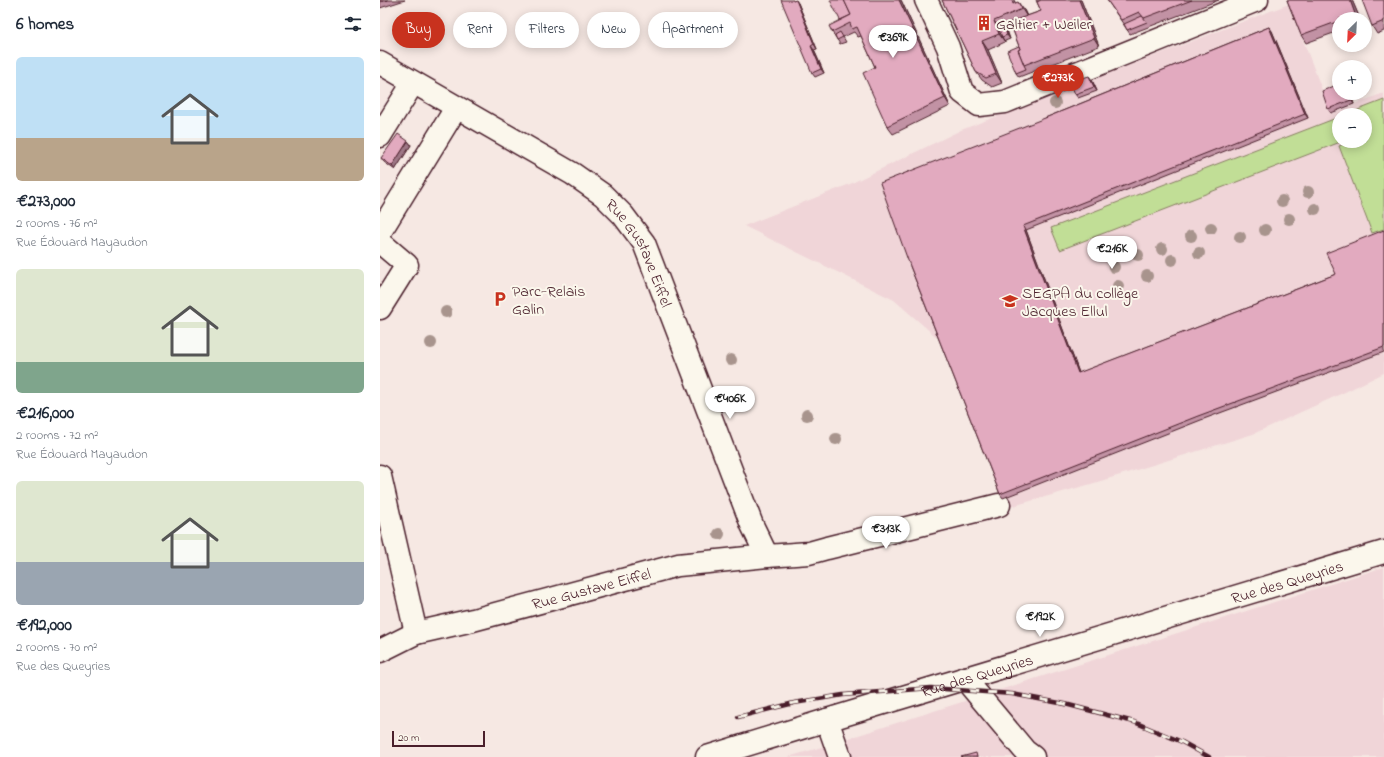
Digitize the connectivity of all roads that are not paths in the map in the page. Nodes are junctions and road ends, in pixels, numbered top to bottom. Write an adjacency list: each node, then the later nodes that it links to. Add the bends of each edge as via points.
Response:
1 (926, 0): 2 (street, via 948,47 962,92 979,105 1005,102)
2 (1257, 0)
3 (380, 63): 4 (street, Rue Gustave Eiffel)
4 (413, 82): 5 (street, Rue Gustave Eiffel); 6 (street)
5 (456, 108): 7 (street); 13 (street, Rue Gustave Eiffel, via 573,174 603,195 623,215 644,244 752,525)
6 (380, 136)
7 (380, 232)
8 (380, 242): 9 (street, via 407,264)
9 (380, 308)
10 (380, 476): 14 (street)
11 (999, 505): 13 (street, Rue Gustave Eiffel, via 809,553)
12 (1384, 552): 16 (street, Rue des Queyries)
13 (767, 556): 14 (street, Rue Gustave Eiffel, via 678,565)
14 (416, 633): 15 (street, Rue Gustave Eiffel)
15 (380, 651)
16 (964, 678): 17 (street, Rue des Queyries); 20 (street)
17 (827, 720): 18 (street, Rue des Queyries); 19 (street)
18 (707, 757)
19 (840, 757)
20 (1033, 757)

